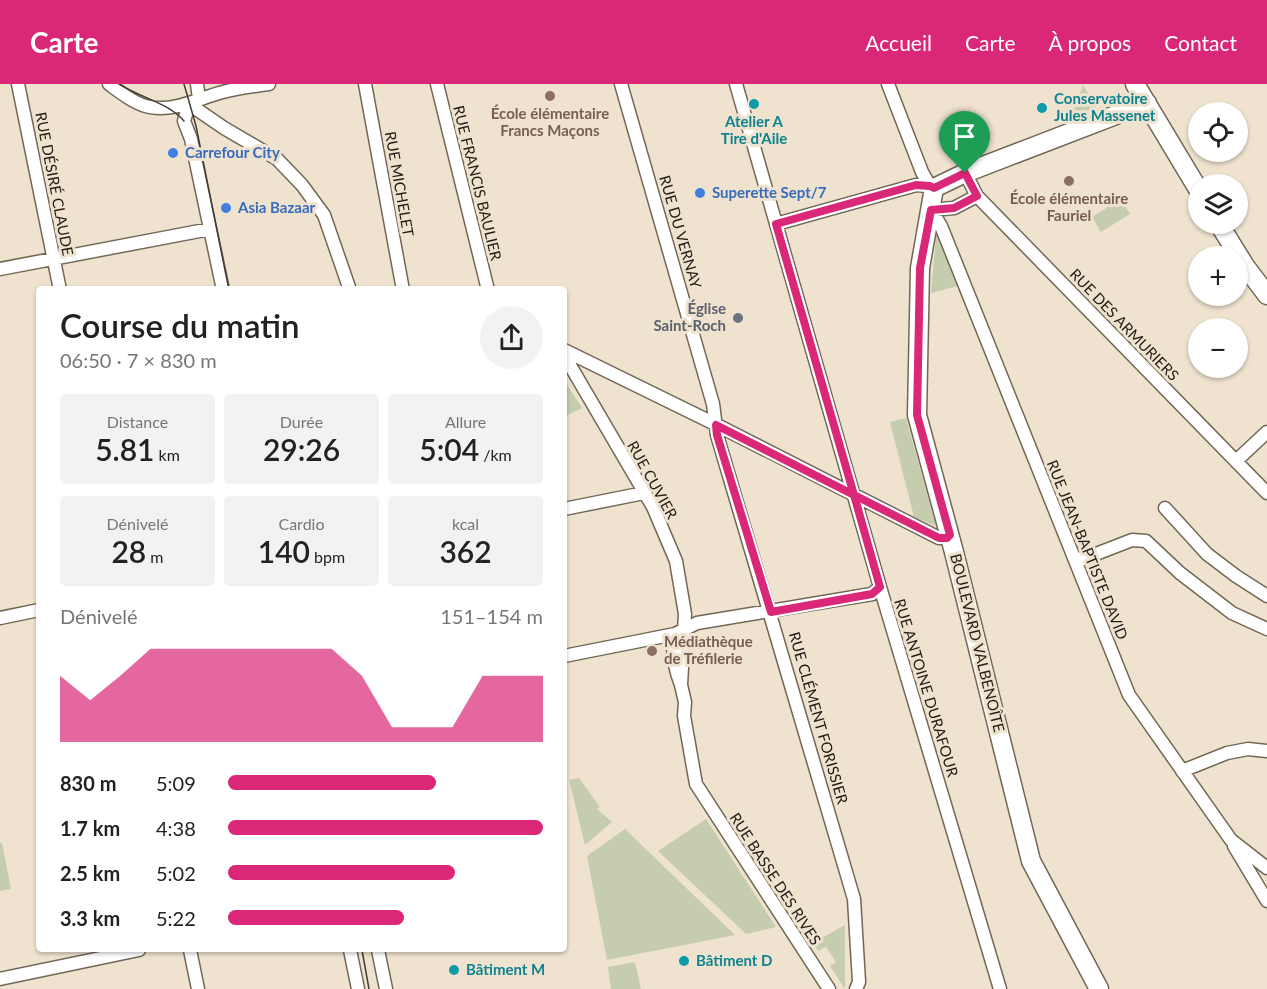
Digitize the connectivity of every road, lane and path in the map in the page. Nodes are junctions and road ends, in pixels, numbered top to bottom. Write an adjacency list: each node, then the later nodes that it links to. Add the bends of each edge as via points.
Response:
1 (18, 84): 21 (street, RUE DÉSIRÉ CLAUDE)
2 (109, 84): 11 (street, via 150,107)
3 (197, 84): 11 (street)
4 (269, 84): 11 (street)
5 (365, 84): 26 (street, RUE MICHELET)
6 (437, 84): 27 (street, RUE FRANCIS BAULIER)
7 (621, 84): 31 (street, RUE DU VERNAY)
8 (736, 84): 18 (street, RUE ANTOINE DURAFOUR)
9 (888, 84): 15 (street, via 922,172)
10 (1137, 84): 12 (main road)
11 (194, 101): 19 (street, via 184,121); 25 (street, via 224,128 277,159 302,185 324,215)
12 (1147, 103): 13 (main road); 14 (main road)
13 (965, 173): 15 (main road); 16 (street, RUE DES ARMURIERS)
14 (1189, 174)
15 (932, 187): 17 (main road, BOULEVARD VALBENOÎTE); 18 (street, via 916,185)
16 (977, 196): 17 (street, via 954,208); 33 (street, RUE DES ARMURIERS)
17 (931, 210): 39 (main road, BOULEVARD VALBENOÎTE, via 920,268 917,415); 40 (street, RUE JEAN-BAPTISTE DAVID, via 941,226)
18 (776, 224): 36 (street, RUE ANTOINE DURAFOUR)
19 (210, 229): 21 (street); 24 (street)
20 (1225, 234): 28 (main road)
21 (54, 259): 22 (street); 23 (street, RUE DÉSIRÉ CLAUDE)
22 (0, 269)
23 (59, 286)
24 (222, 286)
25 (349, 286)
26 (402, 286)
27 (487, 286)
28 (1267, 295)
29 (567, 351): 31 (street)
30 (567, 360): 34 (street, RUE CUVIER)
31 (716, 425): 36 (street); 44 (street, RUE CLÉMENT FORISSIER)
32 (1267, 432): 33 (street)
33 (1236, 461): 35 (street, RUE DES ARMURIERS)
34 (644, 493): 37 (street); 47 (street, RUE CUVIER, via 676,561 685,614)
35 (1267, 493)
36 (854, 495): 39 (street, via 939,538); 41 (street, RUE ANTOINE DURAFOUR)
37 (567, 508)
38 (1165, 508): 42 (street, via 1207,554)
39 (950, 535): 66 (main road, BOULEVARD VALBENOÎTE, via 1031,861)
40 (1074, 558): 46 (street, via 1083,559 1132,540 1146,541 1232,613); 50 (street, RUE JEAN-BAPTISTE DAVID, via 1129,695)
41 (880, 587): 44 (street, via 872,594); 65 (street, RUE ANTOINE DURAFOUR)
42 (1267, 596)
43 (36, 611): 45 (street)
44 (771, 612): 47 (street, via 697,623); 64 (street, RUE CLÉMENT FORISSIER, via 854,899 859,982)
45 (0, 618)
46 (1267, 629)
47 (680, 631): 48 (street); 51 (street, RUE CUVIER, via 684,716)
48 (567, 655)
49 (1267, 751): 50 (street, via 1227,753)
50 (1182, 771): 52 (street, RUE JEAN-BAPTISTE DAVID)
51 (696, 784): 63 (street, RUE BASSE DES RIVES)
52 (1231, 840): 53 (street, RUE JEAN-BAPTISTE DAVID); 54 (street)
53 (1267, 868)
54 (1267, 901)
55 (129, 952): 59 (street)
56 (190, 952): 60 (street)
57 (350, 952): 61 (street)
58 (378, 952): 62 (street)
59 (0, 979)
60 (198, 989)
61 (358, 989)
62 (386, 989)
63 (829, 989)
64 (856, 989)
65 (1000, 989)
66 (1100, 989)

